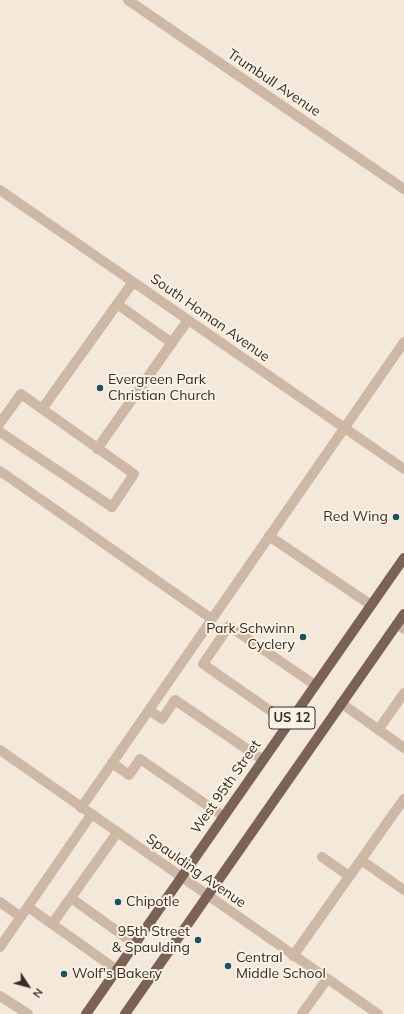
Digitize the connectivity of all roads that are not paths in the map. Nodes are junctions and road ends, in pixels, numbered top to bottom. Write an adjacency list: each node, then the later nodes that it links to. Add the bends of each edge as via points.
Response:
1 (128, 0): 2 (street, Trumbull Avenue)
2 (404, 189)
3 (0, 190): 4 (street, South Homan Avenue)
4 (134, 282): 5 (street); 6 (street, South Homan Avenue)
5 (117, 304): 8 (street); 9 (street)
6 (188, 320): 8 (street); 11 (street, South Homan Avenue)
7 (404, 342): 11 (street)
8 (172, 343): 13 (street)
9 (42, 409): 10 (street, via 21,394); 13 (street)
10 (0, 423)
11 (344, 428): 14 (street, South Homan Avenue); 16 (street)
12 (0, 432): 13 (street, via 112,507 134,474)
13 (97, 449)
14 (404, 469)
15 (0, 471): 20 (street)
16 (269, 536): 18 (street); 20 (street)
17 (404, 558): 18 (main road, West 95th Street / US 12)
18 (371, 605): 23 (main road, West 95th Street / US 12)
19 (404, 614): 22 (main road, US 12)
20 (213, 617): 21 (street); 26 (street)
21 (229, 626): 23 (street); 27 (street, via 203,664)
22 (400, 626): 25 (main road, US 12)
23 (315, 685): 27 (main road, West 95th Street / US 12)
24 (404, 693): 28 (street)
25 (341, 704): 28 (street); 43 (main road, US 12)
26 (149, 710): 31 (street, via 162,719 175,700); 32 (street)
27 (288, 723): 31 (main road, West 95th Street / US 12)
28 (378, 730): 29 (street)
29 (404, 748)
30 (0, 750): 34 (street, Spaulding Avenue)
31 (263, 760): 36 (main road, West 95th Street / US 12)
32 (112, 763): 34 (street); 36 (street, via 129,775 140,759)
33 (404, 799): 39 (street)
34 (81, 808): 35 (street, Spaulding Avenue)
35 (91, 815): 37 (street, Spaulding Avenue); 46 (street)
36 (224, 816): 41 (main road, West 95th Street / US 12)
37 (117, 833): 41 (street, Spaulding Avenue); 44 (street)
38 (322, 857): 40 (street)
39 (361, 860): 40 (street); 42 (street)
40 (349, 876): 51 (street)
41 (180, 878): 43 (street, Spaulding Avenue); 49 (main road, West 95th Street / US 12)
42 (404, 890)
43 (207, 896): 51 (street, Spaulding Avenue); 58 (main road, US 12)
44 (71, 898): 48 (street); 49 (street)
45 (0, 902): 47 (street)
46 (28, 907): 47 (street); 48 (street)
47 (21, 917): 50 (street)
48 (52, 924): 52 (street)
49 (135, 944): 52 (main road, West 95th Street / US 12)
50 (0, 947)
51 (293, 956): 53 (street, Spaulding Avenue)
52 (117, 970): 57 (main road, West 95th Street / US 12)
53 (327, 979): 55 (street); 59 (street, Spaulding Avenue)
54 (0, 996): 56 (street)
55 (307, 1012)
56 (28, 1014)
57 (86, 1014)
58 (125, 1014)
59 (378, 1014)

